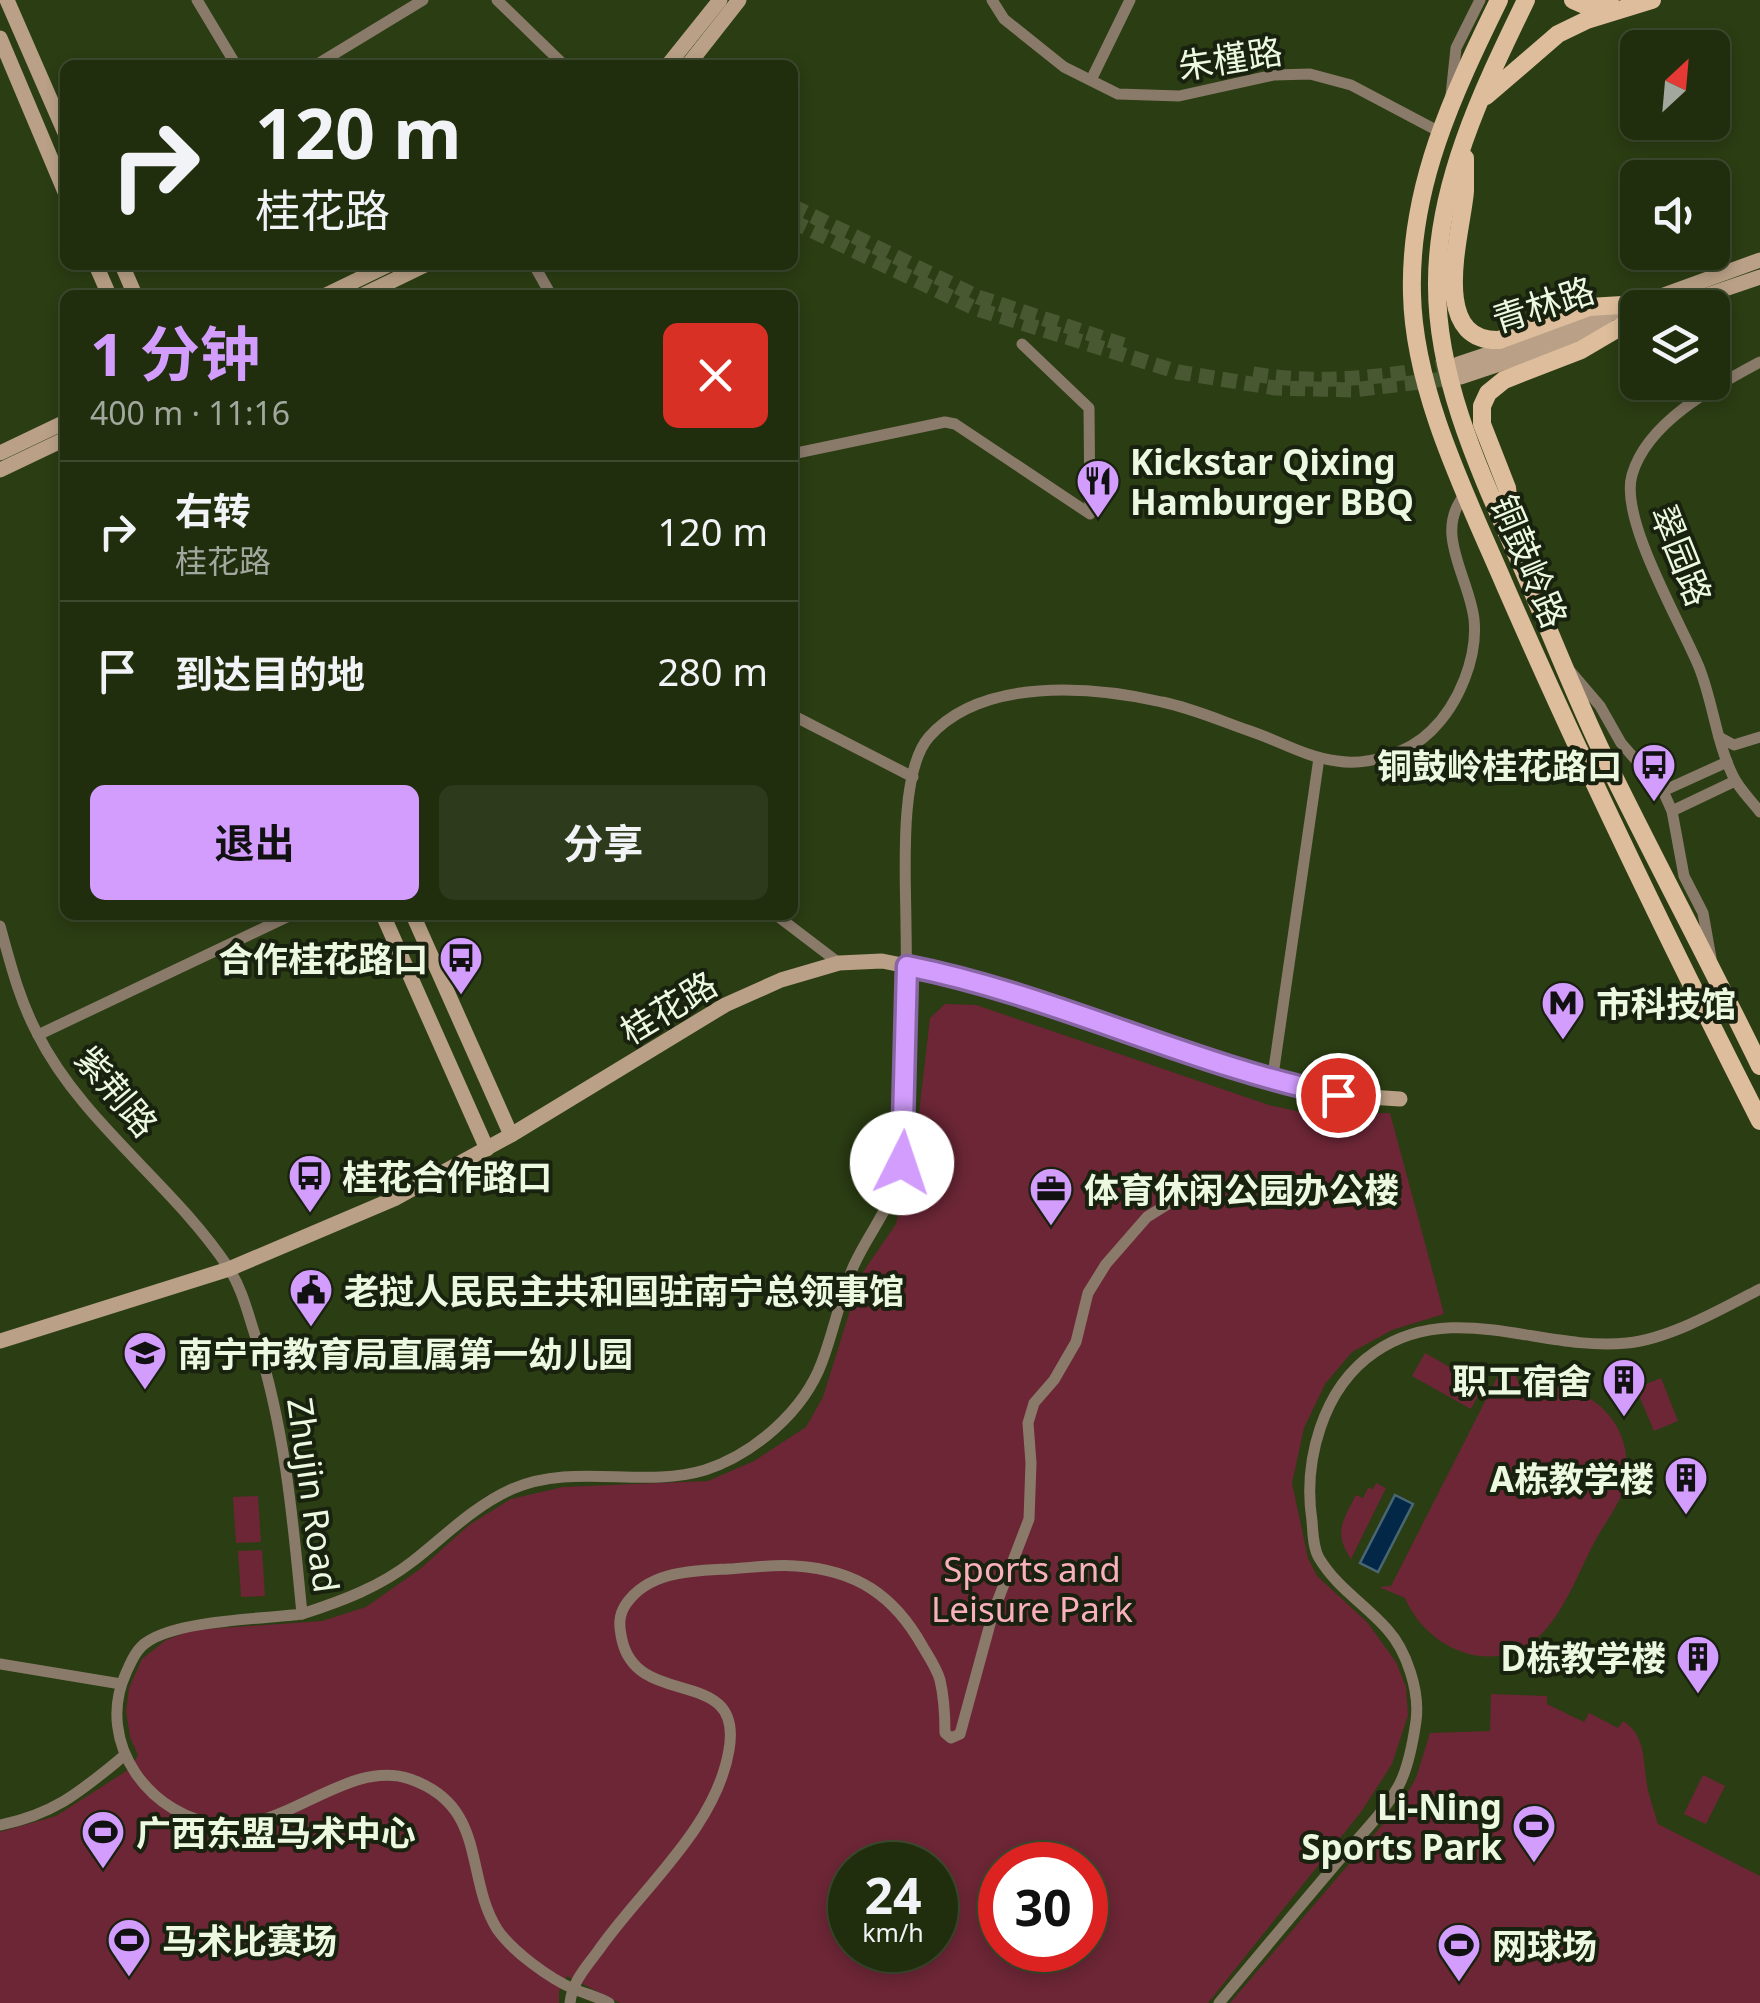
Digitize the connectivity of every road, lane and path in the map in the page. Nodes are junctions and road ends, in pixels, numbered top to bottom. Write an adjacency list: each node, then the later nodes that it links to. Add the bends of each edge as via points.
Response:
1 (8, 0): 24 (street)
2 (196, 0): 16 (street)
3 (423, 0): 17 (street)
4 (498, 0): 18 (street)
5 (720, 0): 19 (street)
6 (739, 0): 20 (street)
7 (992, 0): 21 (street, 朱槿路, via 1004,19)
8 (1130, 0): 21 (street)
9 (1480, 0): 23 (street, via 1456,48)
10 (1499, 0): 23 (main road, 铜鼓岭路)
11 (1526, 0): 22 (main road, 铜鼓岭路)
12 (1573, 0): 13 (main road, via 1598,7)
13 (1626, 0)
14 (1652, 0): 22 (main road, via 1558,34)
15 (0, 38): 27 (street)
16 (233, 60)
17 (324, 60)
18 (559, 60)
19 (672, 60)
20 (692, 60)
21 (1091, 80): 25 (street, 朱槿路, via 1118,94 1179,96 1274,74 1310,74 1351,85)
22 (1482, 100): 26 (main road, 铜鼓岭路)
23 (1449, 106): 25 (main road, 铜鼓岭路)
24 (60, 121)
25 (1438, 131): 47 (main road, 铜鼓岭路, via 1418,219 1412,297 1431,398)
26 (1464, 142): 36 (main road, via 1455,284 1457,311 1470,331 1499,340 1589,307); 48 (main road, 铜鼓岭路, via 1442,220 1440,328 1470,442)
27 (60, 180)
28 (1760, 260): 34 (street, 青林路)
29 (378, 270): 32 (street)
30 (415, 270): 33 (street)
31 (1760, 277): 35 (street)
32 (336, 290)
33 (373, 290)
34 (1691, 290)
35 (1722, 290)
36 (1620, 312)
37 (1620, 319): 41 (street, 青林路)
38 (1620, 324): 48 (main road, via 1581,350 1497,383 1484,400 1482,424 1507,488)
39 (1022, 344): 45 (street, via 1089,408 1090,514 946,422)
40 (1760, 362): 51 (street, 翠园路, via 1700,395 1657,431 1632,474 1630,501 1645,548 1700,670)
41 (1460, 370)
42 (60, 424): 44 (street)
43 (60, 440): 46 (street)
44 (0, 453)
45 (798, 453)
46 (0, 470)
47 (1466, 493): 53 (street, Zhujin Road, via 1454,506 1452,537 1474,615 1468,672 1431,732 1386,758); 72 (main road, 铜鼓岭路, via 1555,696)
48 (1514, 550): 49 (main road, 铜鼓岭路)
49 (1564, 663): 57 (street); 67 (main road, 铜鼓岭路)
50 (798, 718): 55 (street)
51 (1720, 737): 52 (street, via 1734,745); 54 (street, 翠园路)
52 (1760, 737)
53 (1319, 758): 55 (street, Zhujin Road, via 1163,702 1083,691 1011,693 958,712 925,740); 70 (street)
54 (1726, 762): 56 (street, 翠园路); 57 (street)
55 (913, 777): 66 (street, Zhujin Road, via 906,829)
56 (1735, 781): 58 (street); 59 (street, 翠园路)
57 (1663, 792): 58 (street)
58 (1672, 811): 67 (street)
59 (1760, 812)
60 (281, 920): 68 (street)
61 (385, 920): 74 (street)
62 (414, 920): 73 (street)
63 (783, 920): 65 (street)
64 (0, 926): 68 (street, 紫荆路)
65 (839, 962): 66 (street, 桂花路); 73 (street, 桂花路, via 725,1005)
66 (907, 966): 70 (street, 桂花路, via 972,979); 79 (street, Zhujin Road, via 902,1163 894,1195 840,1297 821,1364 802,1401 740,1455 703,1470 662,1478 558,1476 516,1488 353,1598)
67 (1712, 967): 69 (main road, 铜鼓岭路)
68 (38, 1035): 76 (street, 紫荆路, via 81,1098)
69 (1760, 1066)
70 (1272, 1082): 71 (street, 桂花路)
71 (1400, 1099)
72 (1760, 1122)
73 (511, 1134): 74 (street, 桂花路)
74 (487, 1149): 76 (street, 桂花路, via 396,1198)
75 (1202, 1193): 84 (street, via 1146,1216 1106,1264 1088,1292 1076,1342 1034,1403 1028,1423 1029,1519 993,1613 960,1734 946,1733 940,1678 909,1622 886,1596 854,1579 797,1566 680,1572 640,1586 618,1623 634,1668 720,1705 730,1723 729,1750 719,1785 676,1857)
76 (229, 1269): 78 (street, 桂花路); 79 (street, Zhujin Road, via 274,1393)
77 (1760, 1289): 87 (street, via 1656,1337 1627,1343 1580,1343 1491,1328 1409,1335 1373,1352 1344,1383 1322,1420 1310,1461 1316,1554 1342,1589 1389,1630 1412,1678 1417,1718 1398,1788)
78 (0, 1341)
79 (302, 1614): 81 (street, via 176,1630 147,1641)
80 (0, 1664): 81 (street)
81 (121, 1684): 82 (street, via 116,1720)
82 (125, 1755): 83 (street, via 35,1818); 84 (street, via 140,1782 168,1808 227,1826 372,1774 409,1778 441,1796 468,1831 498,1930)
83 (0, 1825)
84 (572, 1988): 85 (street); 86 (street)
85 (570, 2003)
86 (610, 2003)
87 (1218, 2003)

